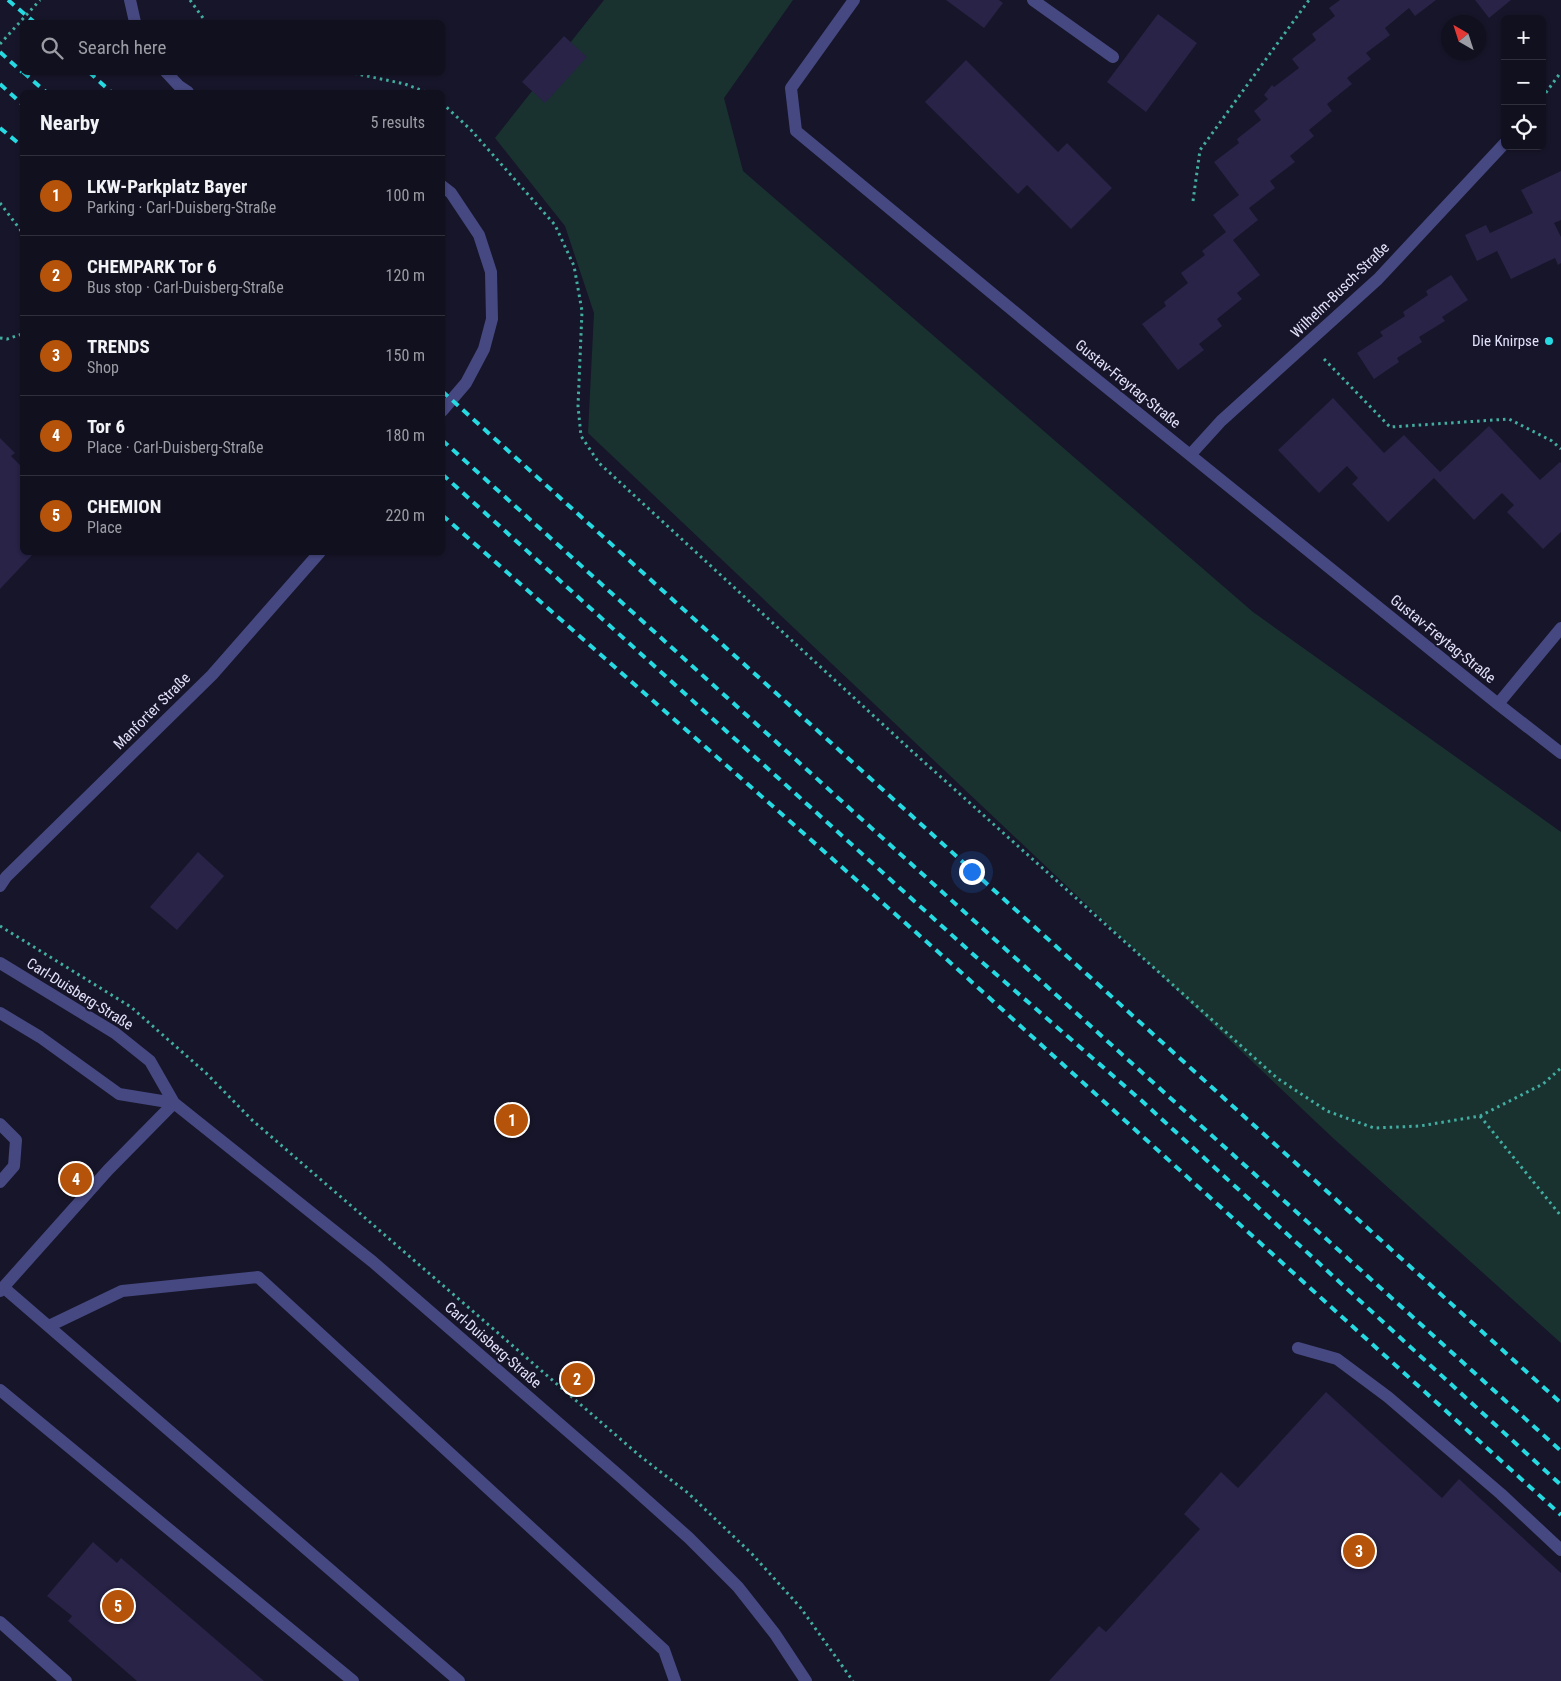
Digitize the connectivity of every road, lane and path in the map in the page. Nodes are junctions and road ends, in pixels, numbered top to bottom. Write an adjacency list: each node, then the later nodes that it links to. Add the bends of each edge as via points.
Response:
1 (40, 0): 7 (path)
2 (130, 0): 8 (street)
3 (190, 0): 9 (path)
4 (854, 0): 30 (street, Gustav-Freytag-Straße, via 791,88 796,131)
5 (1033, 0): 12 (street)
6 (1309, 0): 22 (path, via 1200,150)
7 (22, 20)
8 (135, 20)
9 (205, 20)
10 (20, 22): 11 (path)
11 (0, 44)
12 (1113, 57)
13 (1561, 72): 18 (path)
14 (169, 75): 16 (street)
15 (362, 75): 17 (path)
16 (185, 90)
17 (420, 90)
18 (1546, 93)
19 (445, 107): 40 (path, via 471,130 555,224 574,266 582,311 578,406 581,436 598,463 914,753 1277,1078 1327,1111 1374,1128 1420,1126)
20 (1501, 147): 27 (street, Wilhelm-Busch-Straße, via 1378,279)
21 (445, 188): 28 (street, via 479,235 491,272 492,319 484,349 466,383)
22 (1193, 201)
23 (0, 203): 24 (path)
24 (20, 229)
25 (20, 335): 26 (path)
26 (0, 338)
27 (1308, 343): 29 (path, via 1390,426 1509,419); 30 (street, Wilhelm-Busch-Straße, via 1221,421)
28 (445, 408)
29 (1561, 449)
30 (1191, 454): 33 (street, Gustav-Freytag-Straße)
31 (317, 555): 35 (street, Manforter Straße, via 212,675)
32 (1561, 628): 33 (street)
33 (1498, 704): 34 (street, Gustav-Freytag-Straße)
34 (1561, 752)
35 (0, 886)
36 (0, 963): 39 (street, Carl-Duisberg-Straße, via 115,1033 150,1061)
37 (0, 1013): 39 (street, Carl-Duisberg-Straße, via 40,1037 119,1094)
38 (1561, 1068): 40 (path, via 1543,1084)
39 (174, 1103): 44 (street, via 108,1170); 54 (street, Carl-Duisberg-Straße, via 373,1262 682,1532 738,1587)
40 (1480, 1116): 43 (path)
41 (0, 1124): 42 (street, via 16,1140 14,1166)
42 (0, 1182)
43 (1561, 1216)
44 (2, 1289): 45 (street)
45 (49, 1326): 52 (street); 53 (street, via 122,1291 258,1277 664,1650)
46 (1298, 1348): 48 (street, via 1337,1359 1388,1397)
47 (0, 1390): 51 (street)
48 (1561, 1550)
49 (0, 1622): 50 (street)
50 (66, 1681)
51 (353, 1681)
52 (459, 1681)
53 (675, 1681)
54 (806, 1681)

